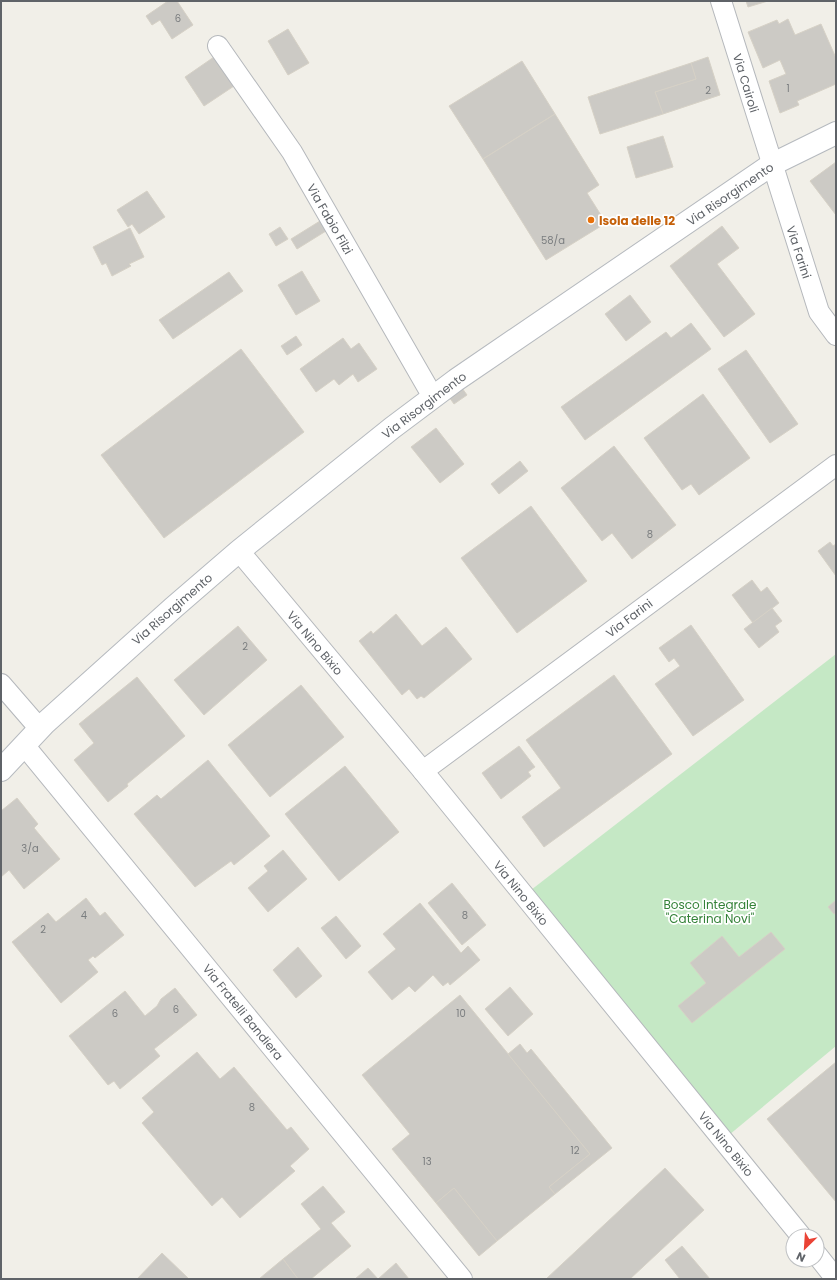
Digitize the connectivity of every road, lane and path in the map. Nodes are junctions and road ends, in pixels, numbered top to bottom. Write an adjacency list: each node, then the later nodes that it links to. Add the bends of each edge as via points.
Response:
1 (721, 1): 4 (street, Via Cairoli)
2 (218, 46): 6 (street, Via Fabio Filzi, via 292,152)
3 (836, 133): 4 (street, Via Risorgimento)
4 (771, 164): 5 (street, Via Farini, via 819,312); 6 (street, Via Risorgimento)
5 (836, 335)
6 (433, 397): 8 (street, Via Risorgimento)
7 (836, 465): 13 (street, Via Farini)
8 (239, 551): 10 (street, Via Risorgimento); 13 (street, Via Nino Bixio)
9 (1, 684): 10 (street)
10 (43, 726): 11 (street, Via Risorgimento)
11 (24, 745): 12 (street, Via Risorgimento); 16 (street, Via Fratelli Bandiera)
12 (1, 770)
13 (423, 771): 14 (street, Via Nino Bixio)
14 (794, 1228)
15 (825, 1266): 17 (street)
16 (462, 1279)
17 (836, 1279)

